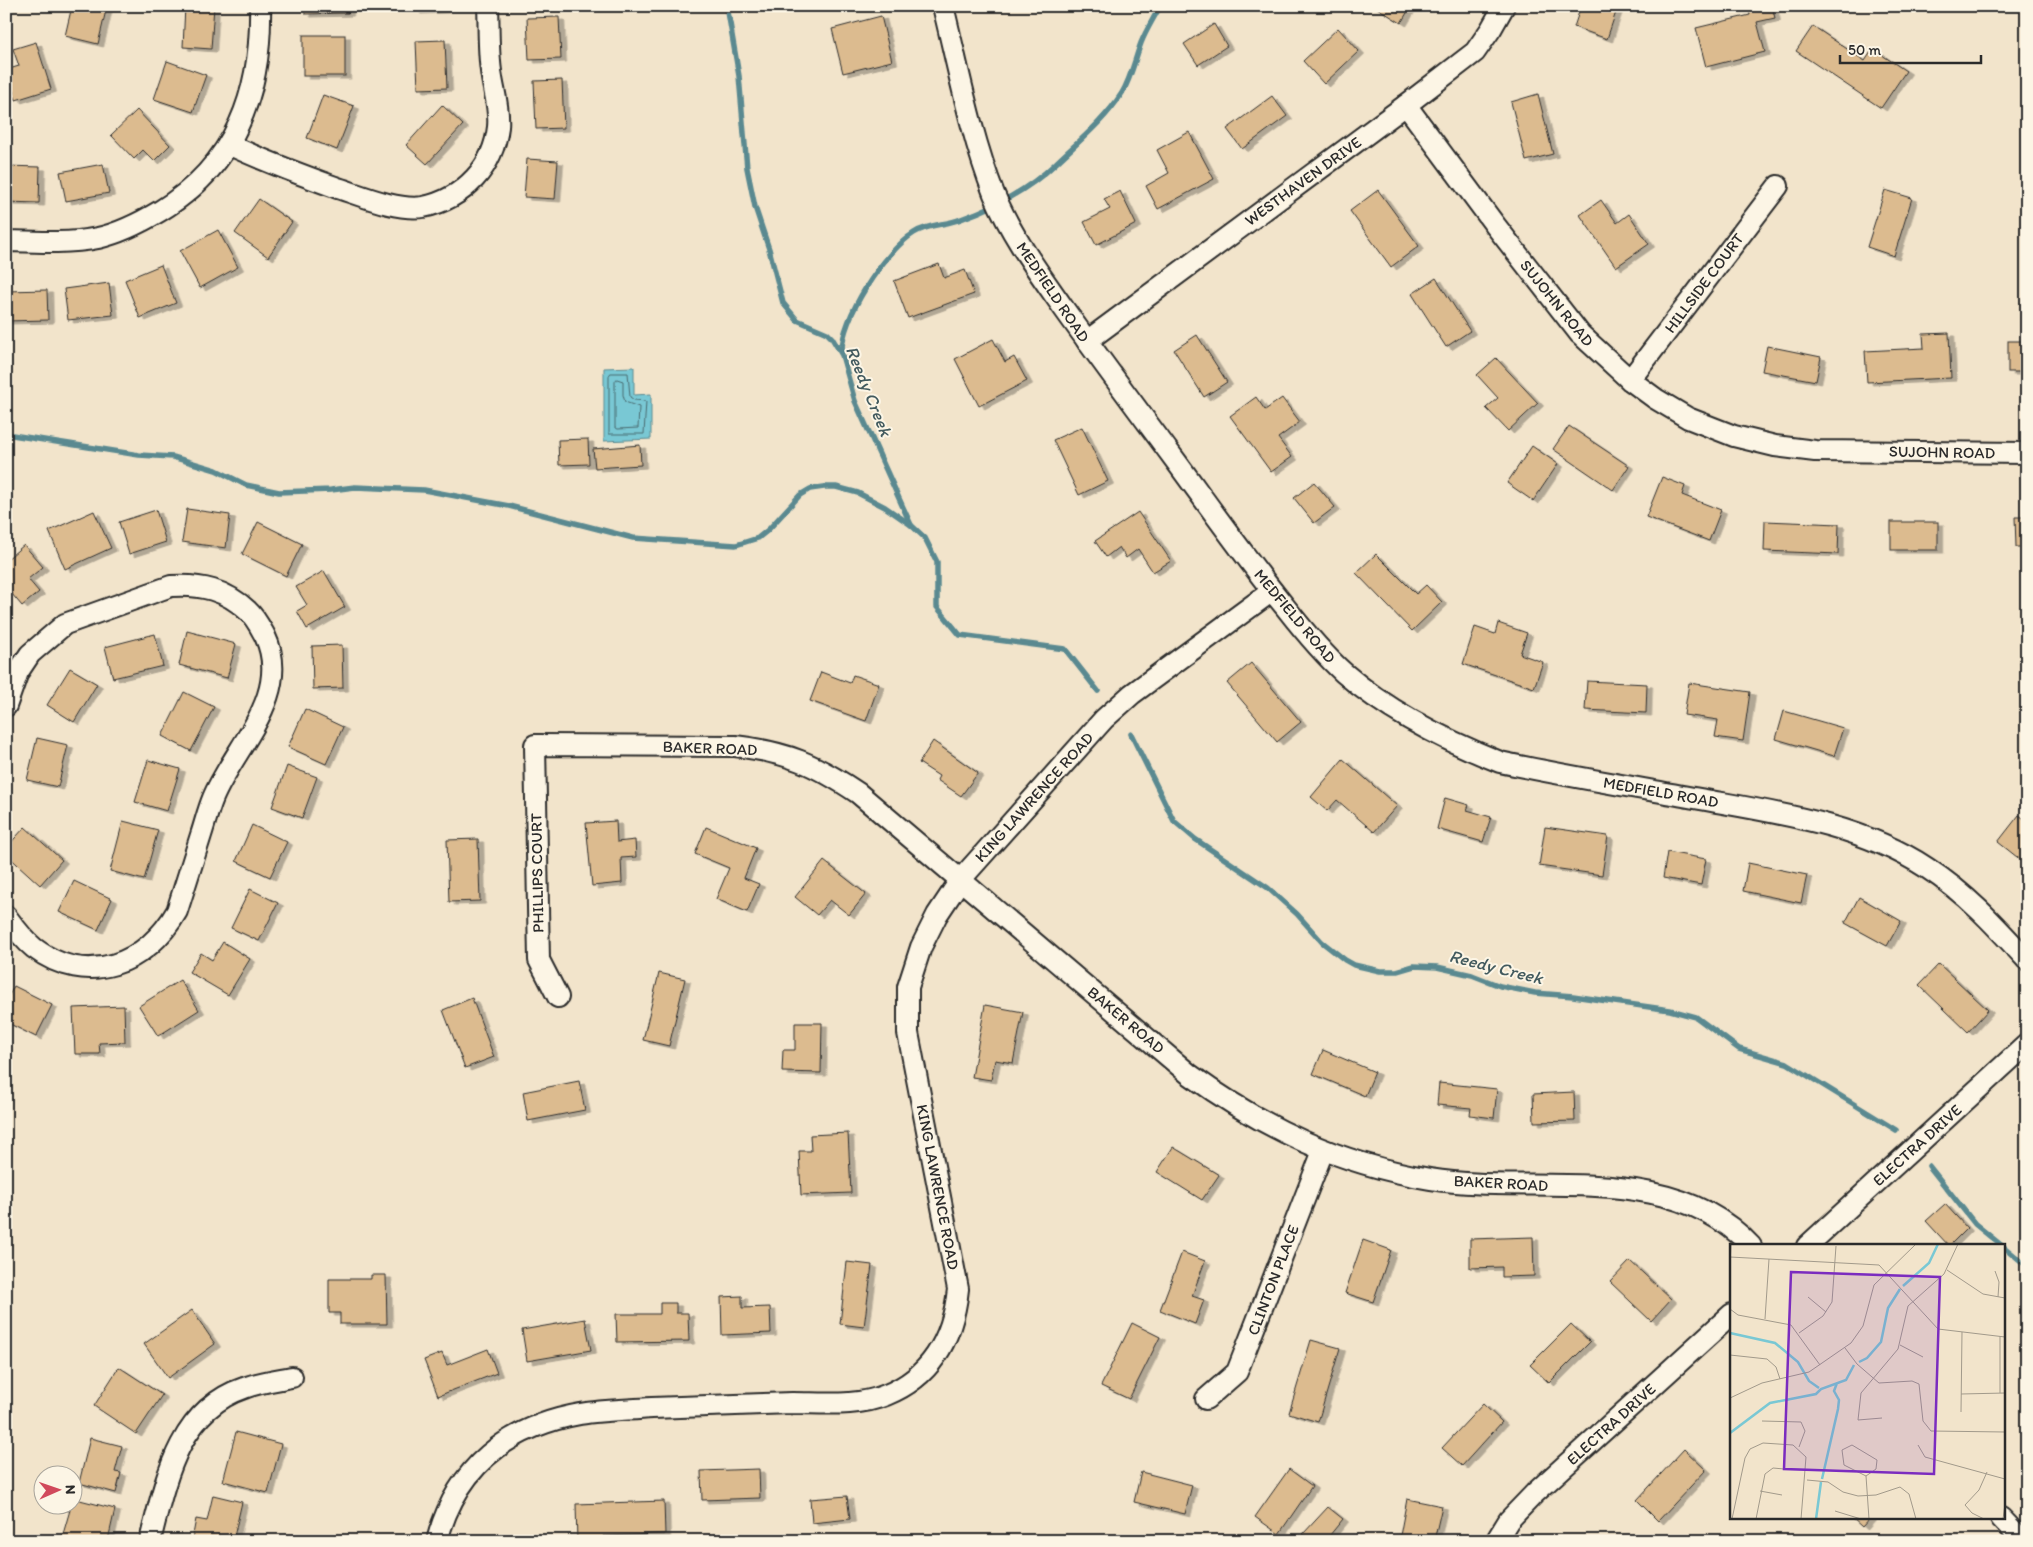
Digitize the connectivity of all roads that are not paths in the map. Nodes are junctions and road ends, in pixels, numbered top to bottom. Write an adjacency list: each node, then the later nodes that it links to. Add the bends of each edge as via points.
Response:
1 (260, 6): 6 (street, via 257,62 251,90)
2 (488, 6): 6 (street, via 490,71 498,111 494,147 468,186 445,201 422,207 370,199 267,163)
3 (943, 6): 9 (street, MEDFIELD ROAD, via 981,156 994,194 1010,228)
4 (1504, 6): 5 (street, WESTHAVEN DRIVE, via 1474,52)
5 (1406, 105): 9 (street, WESTHAVEN DRIVE); 10 (street, SUJOHN ROAD, via 1580,334)
6 (230, 145): 8 (street, via 201,180 175,202 134,226 98,238 62,242)
7 (1778, 186): 10 (street, HILLSIDE COURT)
8 (6, 241)
9 (1087, 341): 12 (street, MEDFIELD ROAD)
10 (1630, 380): 11 (street, SUJOHN ROAD, via 1688,418 1734,436 1775,446 1815,451)
11 (2027, 453)
12 (1272, 590): 15 (street, KING LAWRENCE ROAD, via 1132,694 1104,719); 17 (street, MEDFIELD ROAD, via 1321,651 1344,673 1411,721 1457,745 1500,762 1785,814 1872,840 1926,868 1956,890 1980,910)
13 (6, 706): 16 (street, via 18,672 30,654 65,624 171,586 205,587 237,601 260,626 272,658 268,699 213,798 177,911 158,939 130,959 114,965 78,967 64,964 34,947)
14 (535, 746): 15 (street, BAKER ROAD, via 735,746 786,755 818,768 858,793); 18 (street, PHILLIPS COURT, via 539,960)
15 (961, 879): 20 (street, BAKER ROAD, via 1190,1074 1244,1112); 28 (street, KING LAWRENCE ROAD, via 921,947 908,987 908,1033 958,1289 951,1329 929,1365 886,1395 856,1402 614,1410 548,1422 512,1437 476,1465 447,1509)
16 (6, 916)
17 (2027, 960)
18 (558, 997)
19 (2027, 1044): 22 (street, ELECTRA DRIVE)
20 (1323, 1151): 21 (street, BAKER ROAD, via 1430,1179 1629,1188 1657,1193 1709,1213); 25 (street, CLINTON PLACE, via 1237,1372)
21 (1749, 1244)
22 (1809, 1244)
23 (1730, 1316): 29 (street, ELECTRA DRIVE, via 1535,1493)
24 (292, 1377): 27 (street, via 242,1388 221,1399 190,1428 174,1456)
25 (1206, 1398)
26 (2003, 1520): 30 (street)
27 (150, 1541)
28 (436, 1541)
29 (1496, 1541)
30 (2023, 1541)

